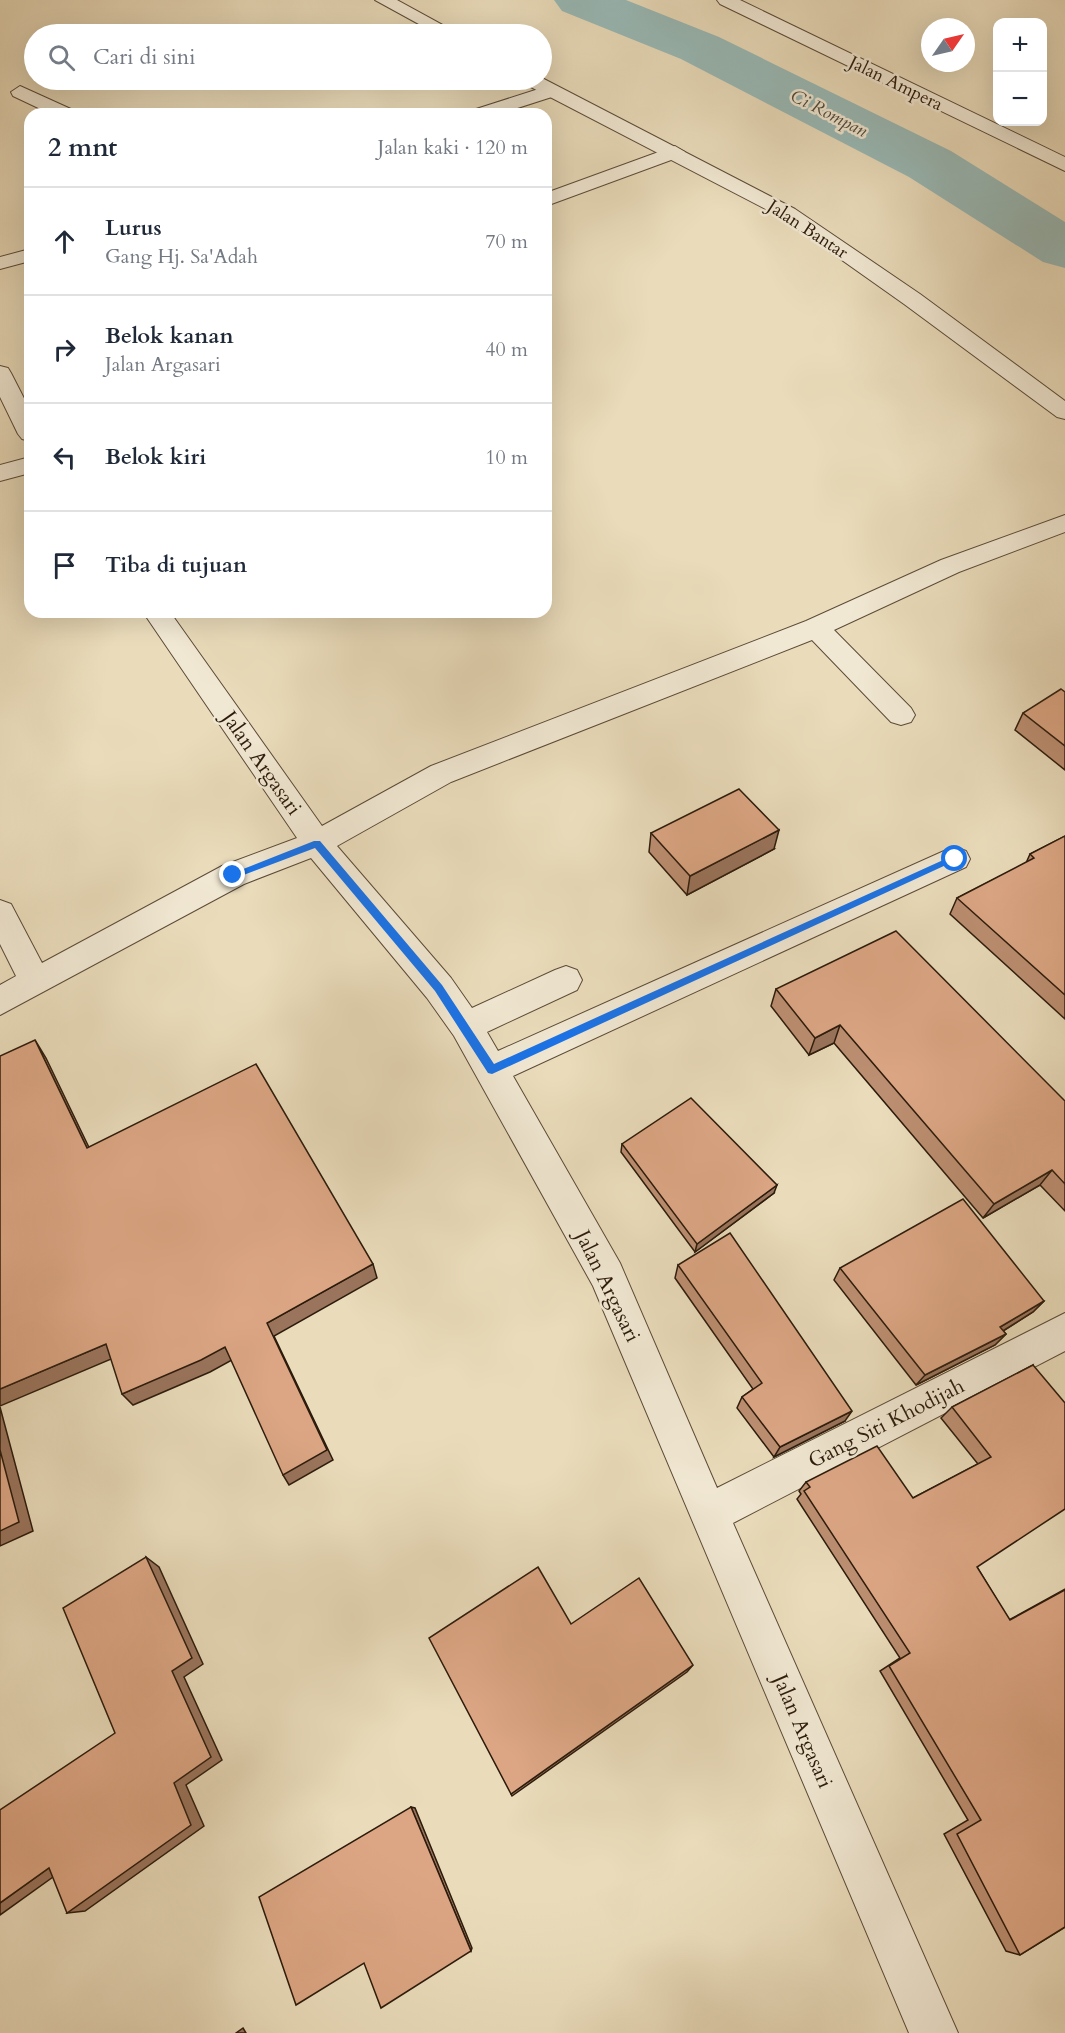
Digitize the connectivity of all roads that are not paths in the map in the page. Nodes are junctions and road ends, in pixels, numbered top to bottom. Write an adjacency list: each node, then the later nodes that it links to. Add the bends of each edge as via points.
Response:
1 (384, 0): 3 (street)
2 (726, 0): 9 (street, Jalan Ampera)
3 (431, 24)
4 (551, 90): 7 (street); 8 (street, Jalan Bantar)
5 (20, 92): 6 (street)
6 (53, 108)
7 (498, 108)
8 (675, 152): 10 (street); 14 (street, Jalan Bantar, via 788,213)
9 (1064, 164)
10 (552, 198)
11 (24, 257): 12 (street)
12 (0, 263)
13 (0, 373): 15 (street)
14 (1065, 412)
15 (24, 422)
16 (24, 467): 17 (street)
17 (0, 473)
18 (1065, 523): 20 (street, via 950,566)
19 (160, 618): 22 (street, Jalan Argasari)
20 (816, 628): 21 (street); 22 (street, via 441,774)
21 (902, 715)
22 (317, 843): 26 (street, via 233,875); 28 (street, Jalan Argasari, via 439,988)
23 (955, 859): 29 (street)
24 (0, 913): 26 (street)
25 (566, 980): 28 (street)
26 (34, 981): 27 (street)
27 (0, 1001)
28 (466, 1026): 29 (street, Jalan Argasari)
29 (492, 1070): 31 (street, Jalan Argasari, via 607,1275)
30 (1065, 1331): 31 (street, Gang Siti Khodijah)
31 (708, 1514): 32 (street, Jalan Argasari)
32 (934, 2033)

